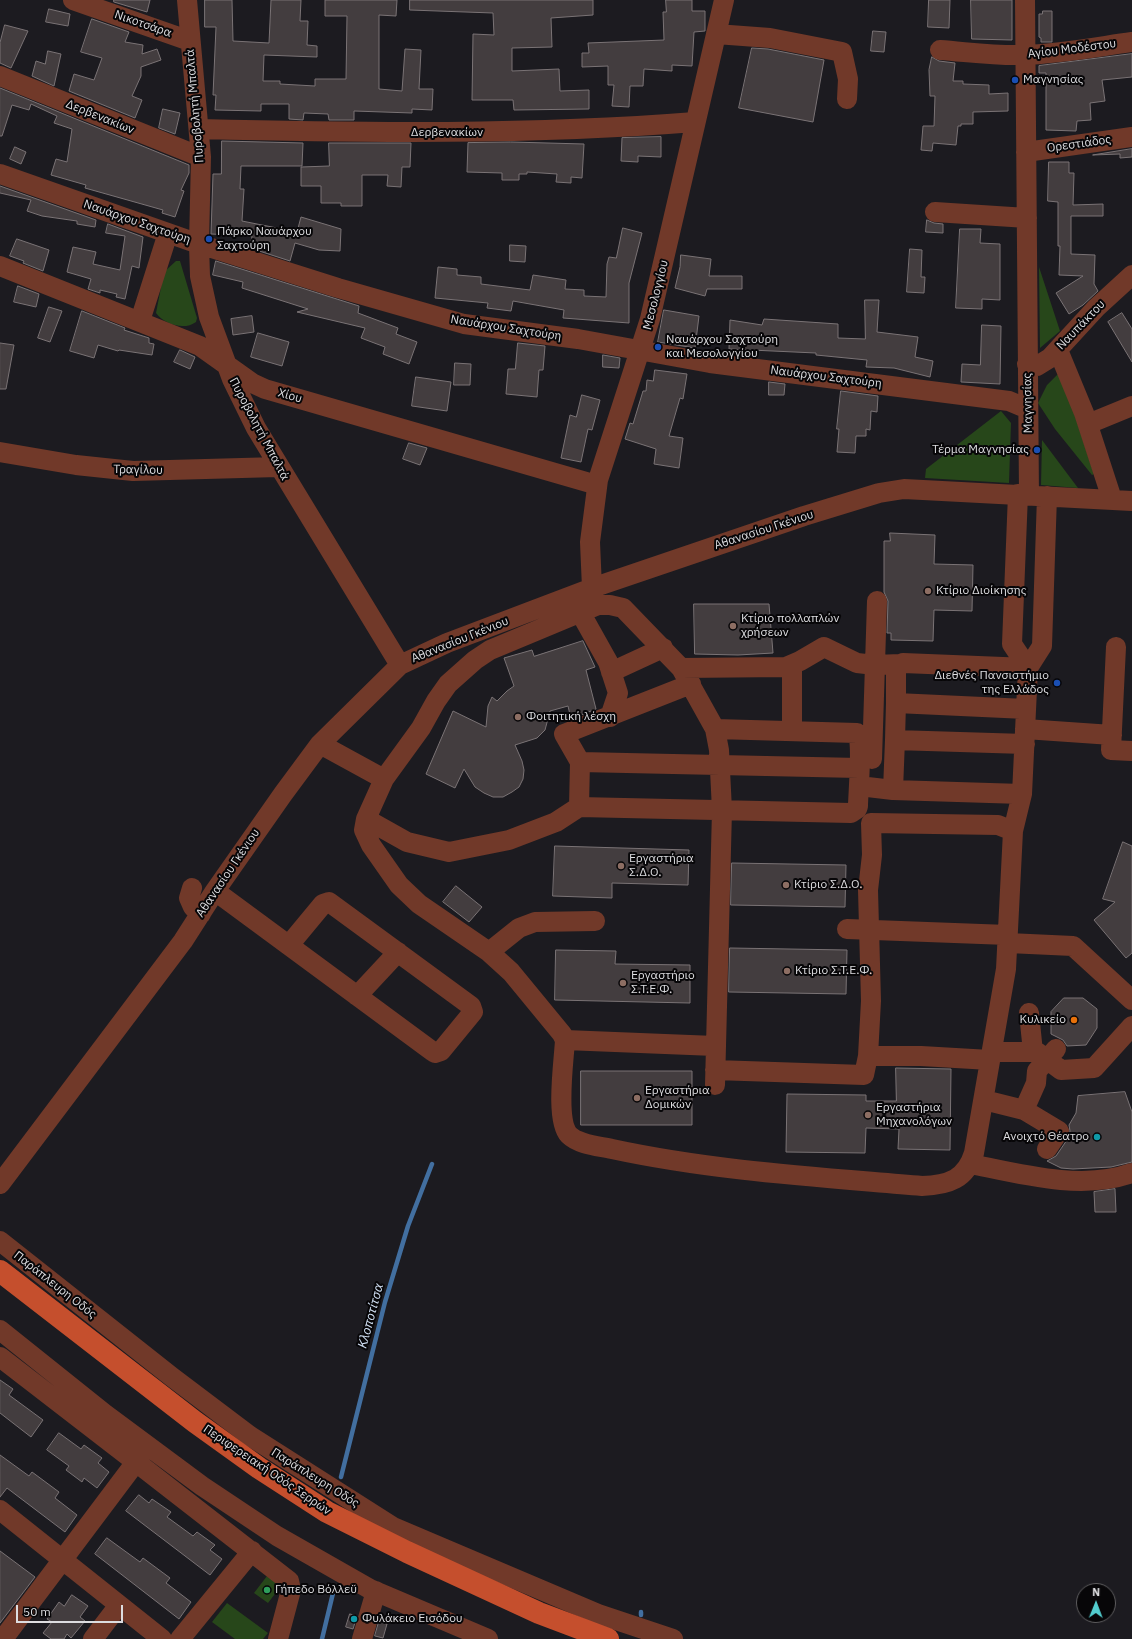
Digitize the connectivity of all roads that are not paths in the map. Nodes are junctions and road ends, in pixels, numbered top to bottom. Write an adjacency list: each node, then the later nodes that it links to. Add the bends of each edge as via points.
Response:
1 (72, 0): 6 (street, Νικοτσάρα)
2 (187, 0): 6 (street, Πυροβολητή Μπαλτά)
3 (724, 0): 5 (street, Μεσολογγίου)
4 (1025, 0): 9 (street, Μαγνησίας)
5 (716, 34): 11 (street, via 770,38 842,52 848,79); 12 (street, Μεσολογγίου)
6 (190, 41): 13 (street, Πυροβολητή Μπαλτά)
7 (1132, 42): 9 (street, Αγίου Μοδέστου, via 1051,54)
8 (940, 50): 9 (street, Αγίου Μοδέστου)
9 (1025, 55): 15 (street, Μαγνησίας)
10 (0, 76): 16 (street, Δερβενακίων)
11 (847, 99)
12 (695, 122): 13 (street, Δερβενακίων, via 492,132); 26 (street, Μεσολογγίου)
13 (199, 129): 16 (street, Πυροβολητή Μπαλτά)
14 (1132, 137): 15 (street, Ορεστιάδος)
15 (1026, 152): 19 (street, Μαγνησίας)
16 (201, 157): 21 (street, Πυροβολητή Μπαλτά)
17 (0, 174): 20 (street, Ναυάρχου Σαχτούρη)
18 (935, 212): 19 (street)
19 (1027, 218): 28 (street, Μαγνησίας)
20 (168, 233): 21 (street, Ναυάρχου Σαχτούρη); 24 (street)
21 (198, 244): 26 (street, Ναυάρχου Σαχτούρη, via 464,324 578,339); 27 (street, Πυροβολητή Μπαλτά, via 204,299)
22 (0, 266): 24 (street, Χίου)
23 (1132, 275): 25 (street, Ναυπάκτου, via 1096,308)
24 (140, 321): 27 (street, Χίου, via 200,346)
25 (1058, 350): 28 (street, Ναυπάκτου, via 1040,365); 31 (street)
26 (641, 352): 30 (street, Ναυάρχου Σαχτούρη, via 1009,401); 34 (street, Μεσολογγίου, via 606,450)
27 (226, 363): 33 (street, Πυροβολητή Μπαλτά, via 246,410); 34 (street, Χίου, via 252,383 280,394)
28 (1027, 364): 30 (street, Μαγνησίας)
29 (1132, 406): 31 (street)
30 (1028, 409): 35 (street, Μαγνησίας)
31 (1088, 424): 36 (street)
32 (0, 452): 33 (street, Τραγίλου, via 76,465 133,471)
33 (278, 467): 44 (street, Πυροβολητή Μπαλτά)
34 (597, 485): 38 (street, Μεσολογγίου, via 590,542)
35 (1031, 495): 36 (street, Αθανασίου Γκένιου); 38 (street, Αθανασίου Γκένιου, via 904,489 879,493); 47 (street, via 1042,646); 47 (street, via 1012,644)
36 (1112, 499): 37 (street, Αθανασίου Γκένιου)
37 (1132, 500)
38 (592, 588): 44 (street, Αθανασίου Γκένιου, via 447,643)
39 (877, 601): 46 (street)
40 (580, 612): 42 (street, via 598,605 623,608); 48 (street); 62 (street, via 490,650 475,660 448,684 421,728)
41 (1116, 647): 55 (street)
42 (663, 648): 48 (street); 49 (street)
43 (900, 664): 46 (street); 47 (street); 50 (street, via 896,670)
44 (400, 665): 58 (street, Αθανασίου Γκένιου)
45 (792, 665): 46 (street, via 824,646 857,663); 49 (street); 54 (street)
46 (875, 665): 63 (street)
47 (1028, 668): 51 (street)
48 (611, 672): 52 (street, via 618,693)
49 (686, 676): 52 (street); 53 (street)
50 (896, 703): 51 (street); 57 (street)
51 (1026, 708): 56 (street)
52 (610, 717): 60 (street, via 564,734)
53 (715, 729): 54 (street); 61 (street)
54 (792, 731): 63 (street, via 857,733 860,739)
55 (1112, 735): 56 (street); 59 (street, via 1111,750)
56 (1025, 736): 57 (street); 65 (street)
57 (895, 740): 64 (street)
58 (320, 744): 62 (street); 72 (street, Αθανασίου Γκένιου)
59 (1132, 751)
60 (580, 762): 61 (street); 66 (street)
61 (720, 765): 63 (street); 67 (street)
62 (384, 778): 68 (street)
63 (863, 780): 64 (street); 67 (street, via 858,806 851,813); 69 (street)
64 (893, 790): 65 (street)
65 (1022, 794): 70 (street)
66 (579, 807): 67 (street); 68 (street, via 556,822 509,840 449,852 407,842)
67 (722, 810): 86 (street)
68 (366, 819): 80 (street, via 364,830 371,845 399,885 419,904)
69 (871, 823): 70 (street, via 998,825); 76 (street, via 872,855 868,890)
70 (1012, 831): 77 (street)
71 (192, 888): 73 (street, via 189,898 193,908)
72 (215, 891): 73 (street, Αθανασίου Γκένιου); 78 (street)
73 (201, 914): 95 (street, Αθανασίου Γκένιου, via 133,1009)
74 (595, 921): 80 (street, via 535,922 519,928)
75 (847, 929): 76 (street)
76 (870, 930): 77 (street); 88 (street, via 871,1001)
77 (1008, 939): 82 (street, via 1073,946); 89 (street, via 1006,969)
78 (289, 945): 79 (street, via 323,904 329,902); 81 (street)
79 (398, 952): 81 (street); 81 (street, via 473,1009 472,1015 441,1050 435,1053)
80 (489, 952): 85 (street, via 511,972)
81 (357, 996)
82 (1132, 1000)
83 (1029, 1013): 87 (street)
84 (1132, 1026): 87 (street, via 1094,1068 1061,1070)
85 (565, 1040): 86 (street); 93 (street, via 562,1115 564,1128 570,1136 585,1143 646,1156 758,1171 922,1186 958,1178)
86 (716, 1046): 88 (street, via 715,1078 864,1075)
87 (1046, 1054): 89 (street); 91 (street)
88 (868, 1056): 89 (street)
89 (991, 1056): 90 (street)
90 (984, 1100): 91 (street); 93 (street)
91 (1024, 1110): 92 (street, via 1059,1131)
92 (1047, 1150)
93 (971, 1164): 94 (street, via 1050,1180 1116,1179)
94 (1132, 1173)
95 (0, 1184)
96 (0, 1242): 115 (street, Παράπλευρη Οδός, via 250,1436 393,1527 598,1614)
97 (0, 1271): 114 (main road, Περιφερειακή Οδός Σερρών, via 195,1422 327,1512 539,1613)
98 (0, 1330): 100 (street)
99 (0, 1357): 101 (street)
100 (148, 1446): 101 (street); 105 (street, via 277,1536)
101 (136, 1462): 103 (street); 104 (street)
102 (0, 1510): 104 (street)
103 (252, 1551): 110 (street); 111 (street, via 287,1578 290,1584 291,1590)
104 (62, 1560): 106 (street); 107 (street)
105 (376, 1591): 112 (street); 113 (street)
106 (119, 1605): 108 (street); 109 (street)
107 (3, 1639)
108 (93, 1639)
109 (162, 1639)
110 (180, 1639)
111 (278, 1639)
112 (362, 1639)
113 (488, 1639)
114 (608, 1639)
115 (673, 1639)

